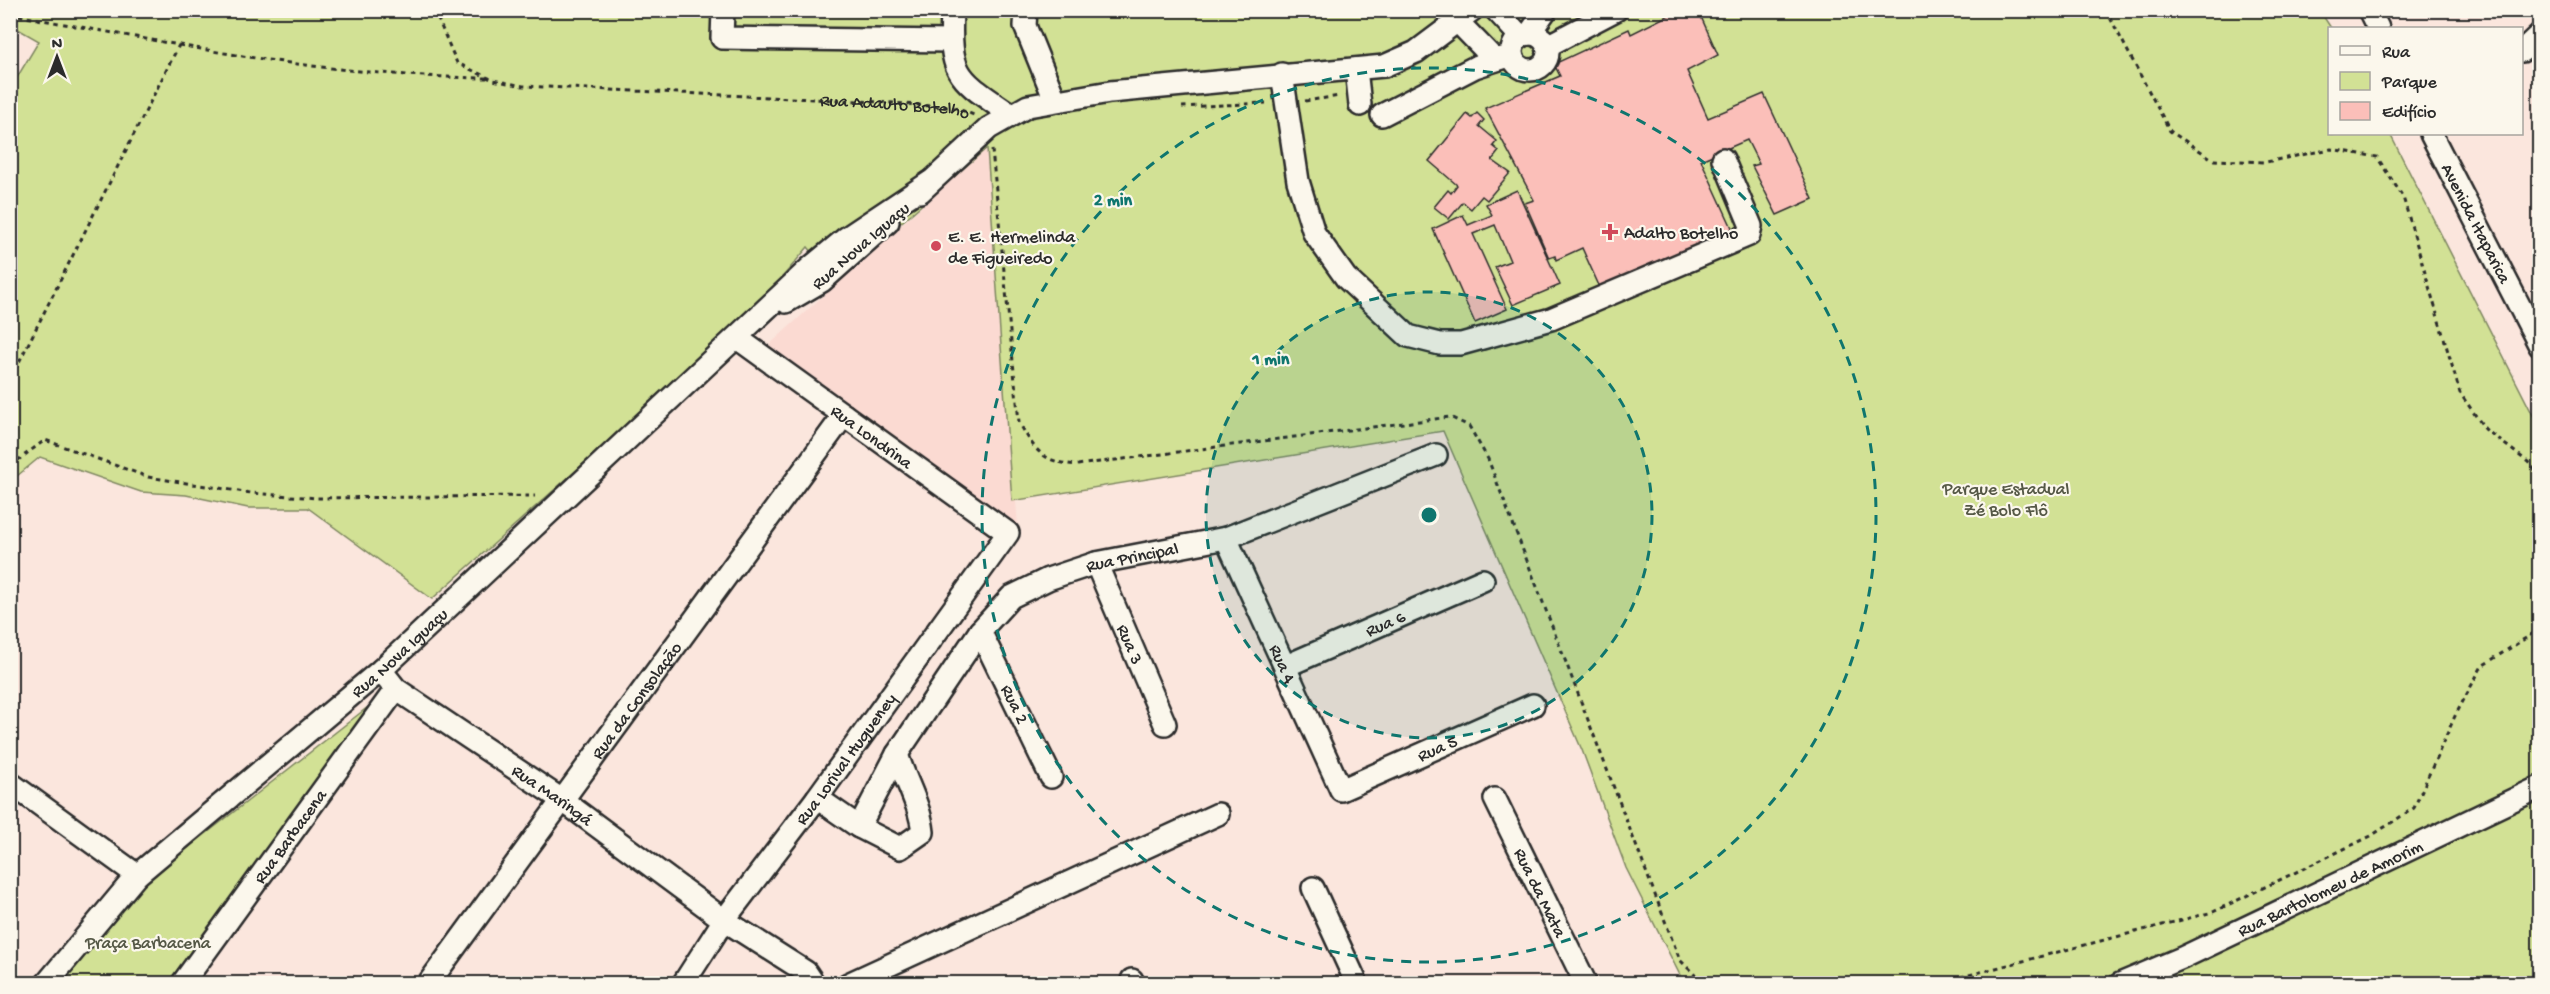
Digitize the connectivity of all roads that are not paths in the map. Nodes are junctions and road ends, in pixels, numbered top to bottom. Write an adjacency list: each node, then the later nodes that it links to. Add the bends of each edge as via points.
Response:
1 (723, 10): 11 (street, via 722,38)
2 (952, 10): 11 (street)
3 (1026, 10): 16 (street, via 1025,26)
4 (1496, 10): 12 (street)
5 (1546, 10): 12 (street)
6 (1616, 10): 12 (street)
7 (2369, 10): 9 (street)
8 (1465, 16): 12 (street); 14 (street, Rua Adauto Botelho, via 1396,62)
9 (2378, 27)
10 (2540, 34): 13 (street)
11 (951, 42): 18 (street, via 956,69 971,87)
12 (1521, 46): 19 (street)
13 (2523, 50)
14 (1356, 69): 15 (street, Rua Adauto Botelho); 17 (street)
15 (1282, 74): 16 (street, Rua Adauto Botelho); 22 (street, via 1298,181 1314,233 1346,278 1408,336 1440,344 1461,344 1551,319 1749,235 1751,226)
16 (1055, 100): 18 (street, Rua Adauto Botelho)
17 (1359, 105)
18 (1010, 114): 20 (street, Rua Adauto Botelho)
19 (1382, 115)
20 (989, 128): 23 (street, Rua Nova Iguaçu, via 822,281 754,321)
21 (2438, 137): 24 (street, Avenida Itaparica)
22 (1723, 159)
23 (737, 338): 25 (street, Rua Londrina); 33 (street, Rua Nova Iguaçu)
24 (2540, 346)
25 (844, 415): 27 (street, Rua Londrina); 44 (street, Rua da Consolação)
26 (1436, 455): 28 (street, Rua Principal)
27 (1008, 533): 42 (street, Rua Lorival Hugueney)
28 (1226, 538): 29 (street, Rua Principal); 32 (street, Rua 4)
29 (1096, 563): 31 (street, Rua Principal, via 1011,597); 36 (street, Rua 3)
30 (1483, 580): 32 (street, Rua 6)
31 (980, 630): 37 (street, Rua Principal); 38 (street, Rua 2)
32 (1286, 666): 41 (street, Rua 4)
33 (381, 670): 34 (street, Rua Maringá); 47 (street, Rua Nova Iguaçu)
34 (396, 689): 44 (street, Rua Maringá); 52 (street, Rua Barbacena)
35 (1533, 705): 41 (street, Rua 5)
36 (1165, 724)
37 (897, 754): 46 (street, Rua Principal); 46 (street, via 921,810 923,832 900,848)
38 (1051, 777)
39 (10, 783): 47 (street)
40 (2540, 787): 58 (street, Rua Bartolomeu de Amorim)
41 (1341, 790)
42 (817, 798): 46 (street); 49 (street, Rua Lorival Hugueney)
43 (1495, 799): 57 (street, Rua da Mata)
44 (562, 800): 49 (street, Rua Maringá); 53 (street, Rua da Consolação)
45 (1218, 814): 55 (street)
46 (859, 827)
47 (137, 875): 51 (street, Rua Nova Iguaçu)
48 (1313, 888): 56 (street)
49 (724, 920): 50 (street, Rua Lorival Hugueney); 54 (street, Rua Maringá, via 806,972)
50 (685, 982)
51 (46, 984)
52 (182, 984)
53 (428, 984)
54 (814, 984)
55 (848, 984)
56 (1358, 984)
57 (1587, 984)
58 (2120, 984)

